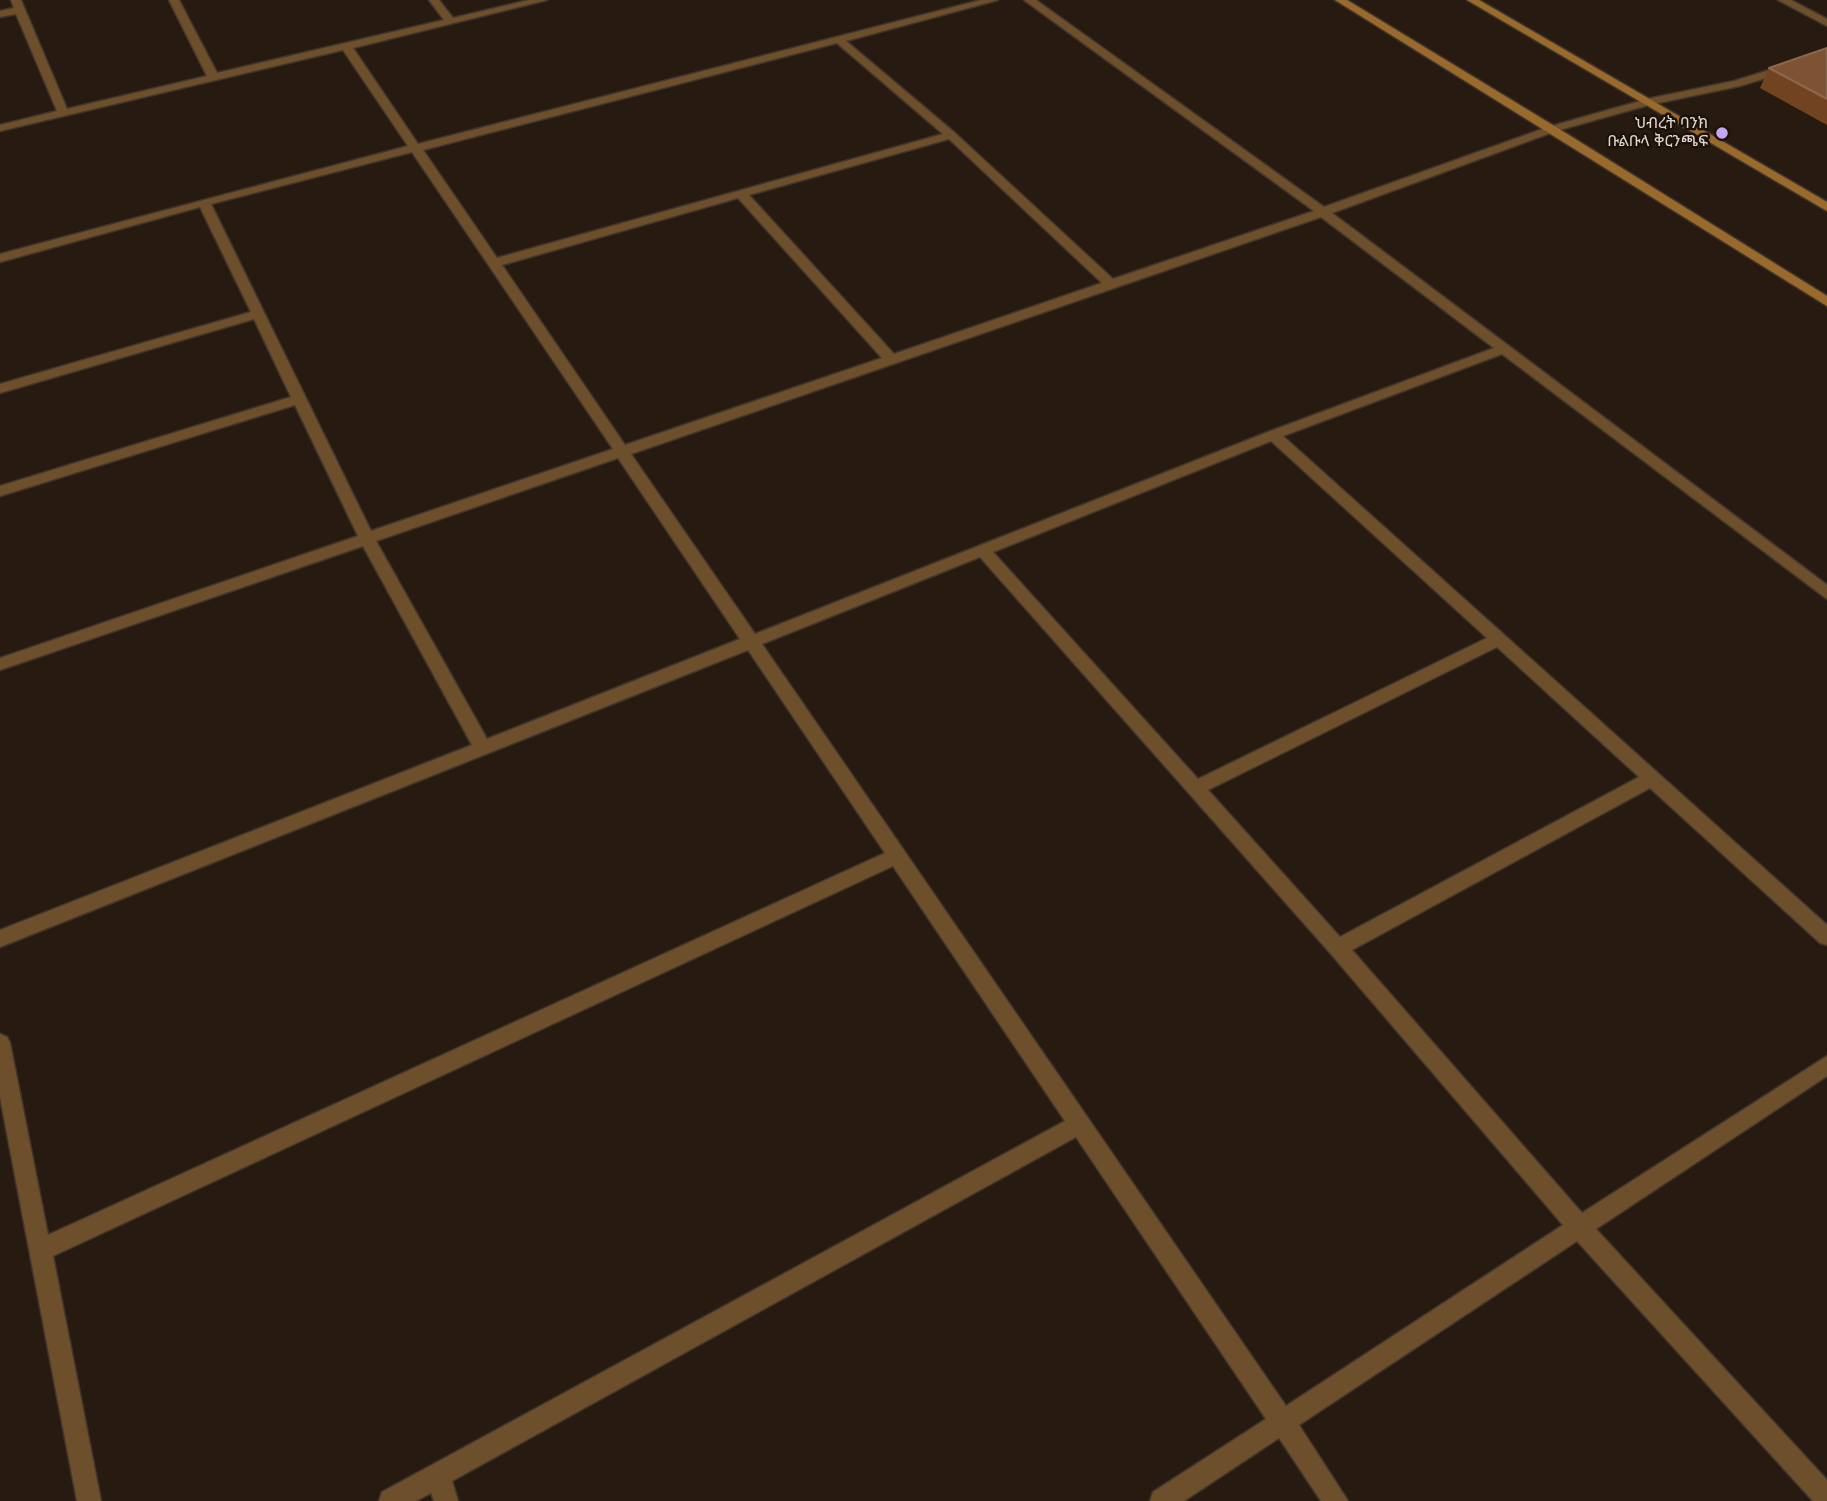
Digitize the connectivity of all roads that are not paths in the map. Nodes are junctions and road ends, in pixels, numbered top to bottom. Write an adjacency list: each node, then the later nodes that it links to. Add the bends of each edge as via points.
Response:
1 (174, 0): 16 (street)
2 (434, 0): 11 (street)
3 (542, 0): 11 (street)
4 (993, 0): 13 (street)
5 (1029, 0): 26 (street)
6 (1340, 0): 20 (main road)
7 (1472, 0): 17 (main road)
8 (1783, 0): 12 (street)
9 (18, 5): 10 (street); 18 (street)
10 (0, 14)
11 (450, 20): 14 (street)
12 (1827, 23)
13 (838, 38): 21 (street); 22 (street)
14 (346, 46): 16 (street); 22 (street)
15 (1827, 55): 17 (street, via 1736,84)
16 (214, 78): 18 (street)
17 (1647, 102): 20 (street); 25 (main road)
18 (63, 113): 19 (street)
19 (0, 128)
20 (1552, 129): 26 (street); 30 (main road)
21 (951, 135): 23 (street); 29 (street)
22 (415, 148): 24 (street); 28 (street)
23 (742, 195): 28 (street); 33 (street)
24 (204, 202): 27 (street); 31 (street)
25 (1827, 206)
26 (1323, 212): 29 (street); 32 (street)
27 (0, 258)
28 (493, 263): 37 (street)
29 (1111, 285): 33 (street)
30 (1827, 302)
31 (258, 314): 34 (street); 35 (street)
32 (1503, 349): 36 (street); 41 (street)
33 (891, 359): 37 (street)
34 (0, 389)
35 (299, 399): 38 (street); 39 (street)
36 (1273, 435): 40 (street); 42 (street)
37 (622, 452): 39 (street); 43 (street)
38 (0, 491)
39 (367, 538): 44 (street); 45 (street)
40 (983, 550): 43 (street); 47 (street)
41 (1827, 593)
42 (1497, 640): 46 (street); 47 (street)
43 (751, 642): 45 (street); 48 (street)
44 (0, 664)
45 (483, 748): 50 (street)
46 (1653, 778): 49 (street); 51 (street)
47 (1195, 788): 51 (street)
48 (897, 856): 54 (street); 56 (street)
49 (1827, 937)
50 (0, 939)
51 (1338, 948): 55 (street)
52 (0, 1043): 56 (street)
53 (1827, 1065): 55 (street)
54 (1079, 1124): 57 (street); 58 (street)
55 (1579, 1227): 57 (street); 59 (street)
56 (40, 1250): 60 (street)
57 (1282, 1422): 63 (street); 64 (street)
58 (438, 1476): 61 (street); 62 (street)
59 (1827, 1498)
60 (89, 1501)
61 (391, 1501)
62 (446, 1501)
63 (1162, 1501)
64 (1336, 1501)

